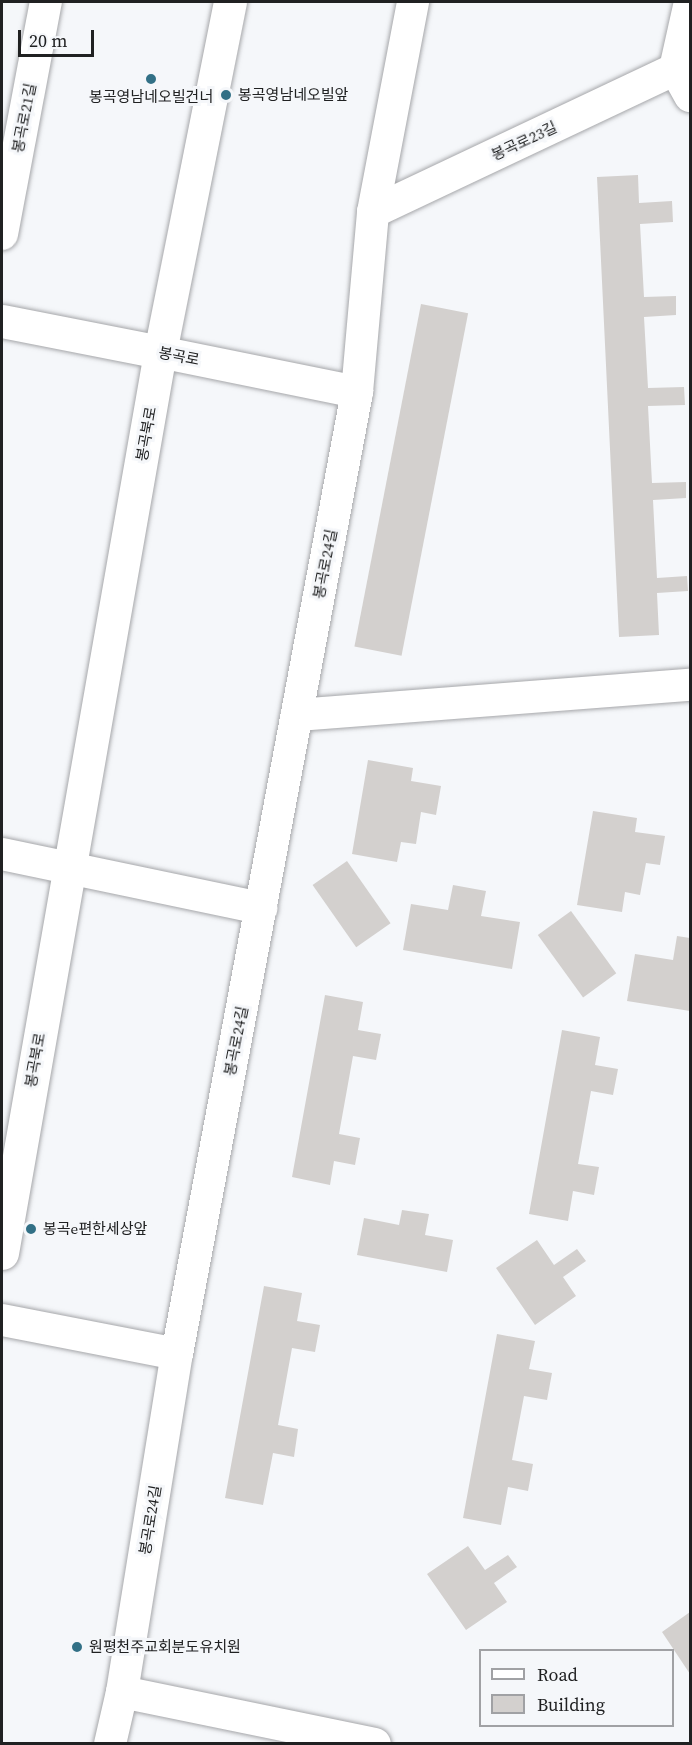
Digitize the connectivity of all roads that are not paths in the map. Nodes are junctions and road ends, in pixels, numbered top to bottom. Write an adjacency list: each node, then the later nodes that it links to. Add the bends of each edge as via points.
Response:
1 (46, 2): 7 (street, 봉곡로21길)
2 (230, 2): 11 (street, 봉곡북로)
3 (413, 2): 8 (street)
4 (690, 2): 5 (street)
5 (675, 69): 6 (street); 8 (street, 봉곡로23길)
6 (690, 96)
7 (12, 124): 9 (street, 봉곡로21길)
8 (373, 212): 12 (street)
9 (2, 234)
10 (2, 321): 11 (street, 봉곡로)
11 (160, 352): 12 (street, 봉곡로); 16 (street, 봉곡북로)
12 (357, 392): 14 (street, 봉곡로24길)
13 (690, 685): 14 (street)
14 (297, 715): 17 (street, 봉곡로24길)
15 (2, 854): 16 (street)
16 (69, 867): 17 (street); 18 (street, 봉곡북로)
17 (261, 908): 20 (street, 봉곡로24길)
18 (2, 1253)
19 (2, 1320): 20 (street)
20 (177, 1354): 21 (street, 봉곡로24길)
21 (122, 1692): 22 (street, 봉곡로24길); 23 (street)
22 (110, 1743)
23 (375, 1743)

